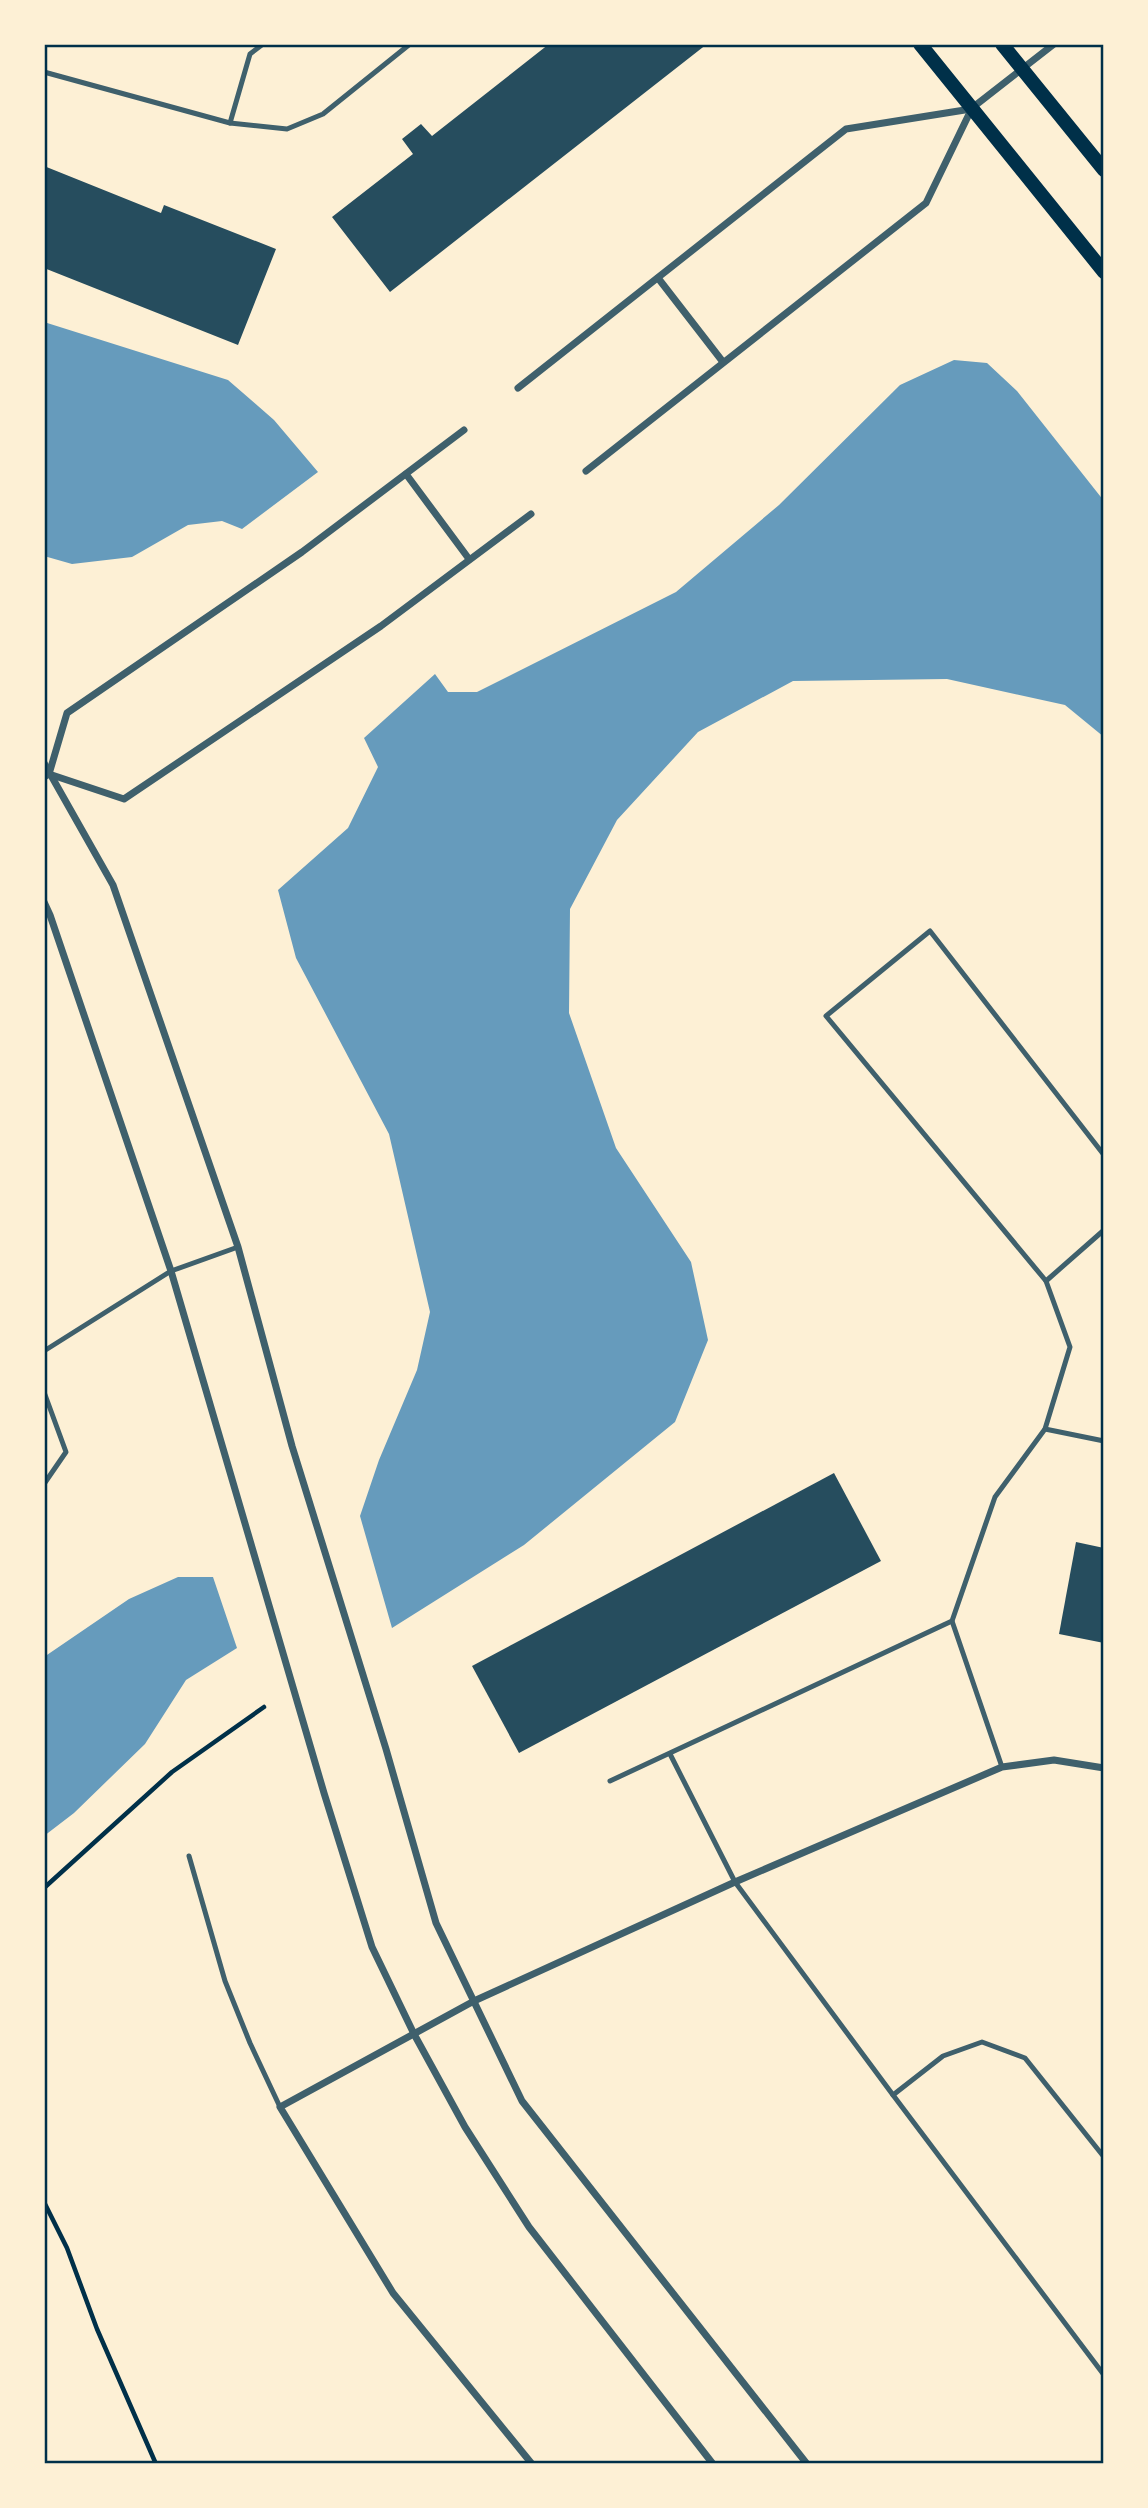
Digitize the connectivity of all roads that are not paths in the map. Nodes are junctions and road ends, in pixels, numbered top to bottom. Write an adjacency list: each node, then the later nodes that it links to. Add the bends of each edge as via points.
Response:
1 (263, 44): 9 (lane, via 250,54)
2 (410, 44): 9 (lane, via 323,114 286,129)
3 (920, 44): 8 (main road)
4 (1002, 44): 6 (main road)
5 (1054, 44): 6 (street)
6 (1022, 69): 8 (street); 10 (main road)
7 (44, 72): 9 (lane)
8 (972, 108): 11 (main road); 12 (street, via 846,129); 13 (street, via 926,203)
9 (230, 124)
10 (1101, 161)
11 (1104, 272)
12 (658, 278): 13 (street); 14 (street)
13 (723, 362): 16 (street)
14 (519, 388)
15 (464, 430): 17 (street)
16 (586, 471)
17 (406, 474): 19 (street); 21 (street, via 302,552 67,713)
18 (531, 514): 19 (street)
19 (469, 559): 21 (street, via 381,626 124,799)
20 (44, 763): 21 (street)
21 (46, 776): 25 (street, via 113,885)
22 (44, 902): 26 (street)
23 (1104, 1155): 27 (lane, via 930,931 826,1016)
24 (1104, 1230): 27 (lane)
25 (238, 1247): 26 (lane); 40 (street, via 292,1446 436,1923)
26 (171, 1271): 28 (lane); 41 (street, via 372,1947)
27 (1046, 1281): 30 (lane, via 1070,1347)
28 (44, 1351)
29 (44, 1392): 32 (lane, via 66,1452)
30 (1045, 1429): 31 (lane); 33 (lane, via 995,1497)
31 (1104, 1441)
32 (44, 1484)
33 (952, 1621): 34 (lane); 35 (lane)
34 (670, 1754): 37 (lane); 39 (lane)
35 (1002, 1767): 36 (street, via 1054,1760); 39 (street)
36 (1104, 1768)
37 (610, 1781)
38 (189, 1856): 43 (lane, via 225,1981)
39 (735, 1882): 40 (street); 42 (lane)
40 (474, 2001): 41 (street); 48 (street, via 522,2101)
41 (414, 2034): 43 (street); 47 (street, via 465,2127 530,2227)
42 (893, 2095): 44 (lane, via 943,2056 982,2042 1026,2058); 45 (lane)
43 (280, 2107): 46 (street, via 393,2293)
44 (1104, 2157)
45 (1104, 2375)
46 (532, 2464)
47 (713, 2464)
48 (807, 2464)

